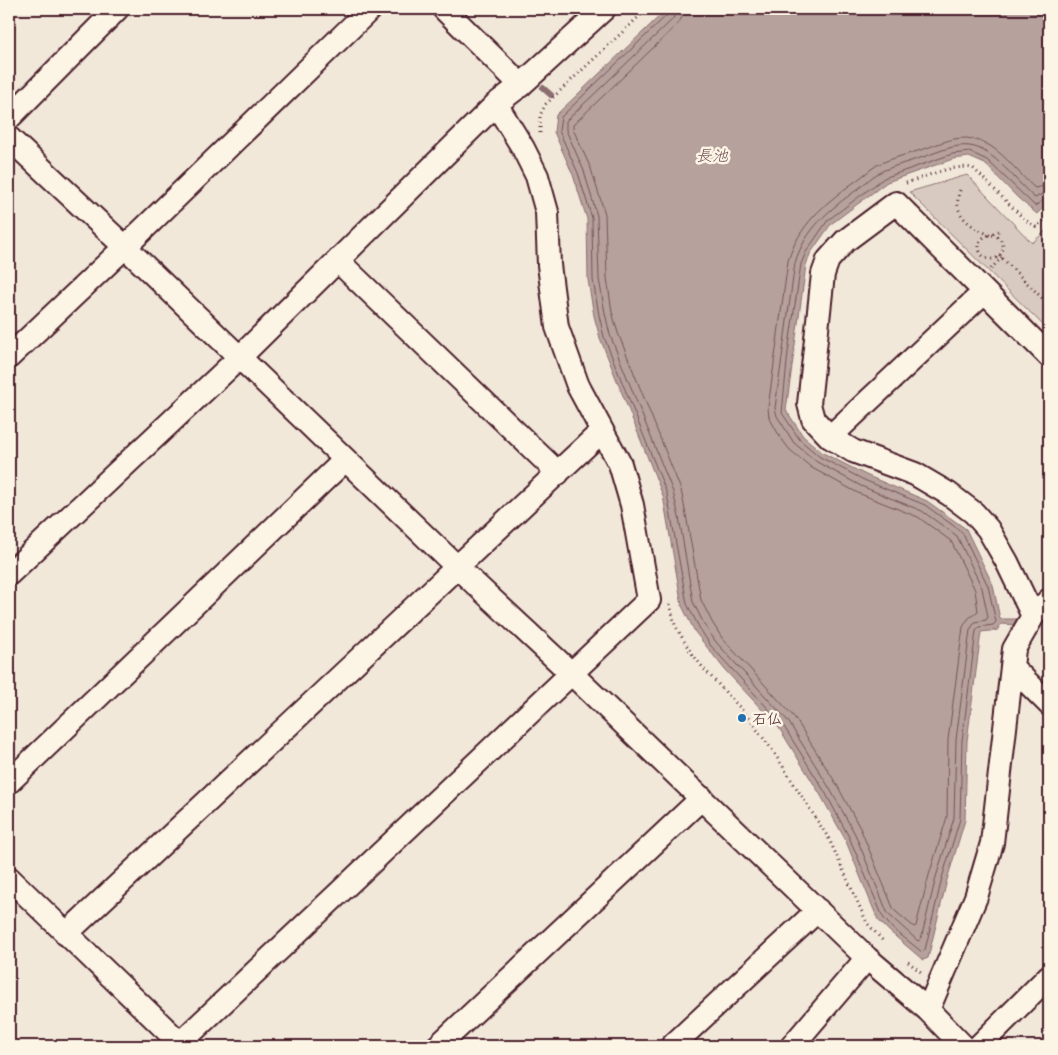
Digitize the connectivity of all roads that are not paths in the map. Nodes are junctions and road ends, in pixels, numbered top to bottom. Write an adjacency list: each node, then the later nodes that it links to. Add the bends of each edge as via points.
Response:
1 (117, 9): 7 (street)
2 (370, 9): 9 (street)
3 (444, 9): 5 (street)
4 (604, 9): 5 (street)
5 (521, 85): 6 (street)
6 (496, 104): 10 (street); 15 (street, via 537,176 547,212 549,265 557,326 578,386)
7 (9, 118)
8 (9, 138): 9 (street)
9 (125, 247): 13 (street); 14 (street)
10 (338, 261): 14 (street); 18 (street)
11 (986, 281): 12 (street); 16 (street); 16 (street, via 899,194 845,240 828,260 823,274 808,404 813,418)
12 (1049, 356)
13 (9, 357)
14 (240, 357): 17 (street); 20 (street)
15 (602, 431): 18 (street); 24 (street, via 620,464 659,599)
16 (830, 437): 22 (street, via 853,451 915,474 974,513 1008,562)
17 (345, 460): 19 (street); 26 (street)
18 (558, 473): 19 (street)
19 (456, 566): 24 (street); 30 (street)
20 (9, 574)
21 (1049, 600): 22 (street)
22 (1033, 616): 23 (street, via 1014,649)
23 (1013, 668): 25 (street); 33 (street, via 992,843 976,897)
24 (572, 674): 27 (street); 34 (street)
25 (1049, 704)
26 (9, 782)
27 (702, 798): 29 (street); 35 (street)
28 (9, 878): 30 (street)
29 (818, 910): 31 (street); 36 (street)
30 (66, 934): 34 (street)
31 (867, 958): 33 (street); 37 (street)
32 (1049, 976): 39 (street)
33 (923, 1006): 38 (street)
34 (180, 1045)
35 (438, 1046)
36 (672, 1046)
37 (792, 1046)
38 (963, 1046)
39 (979, 1046)

